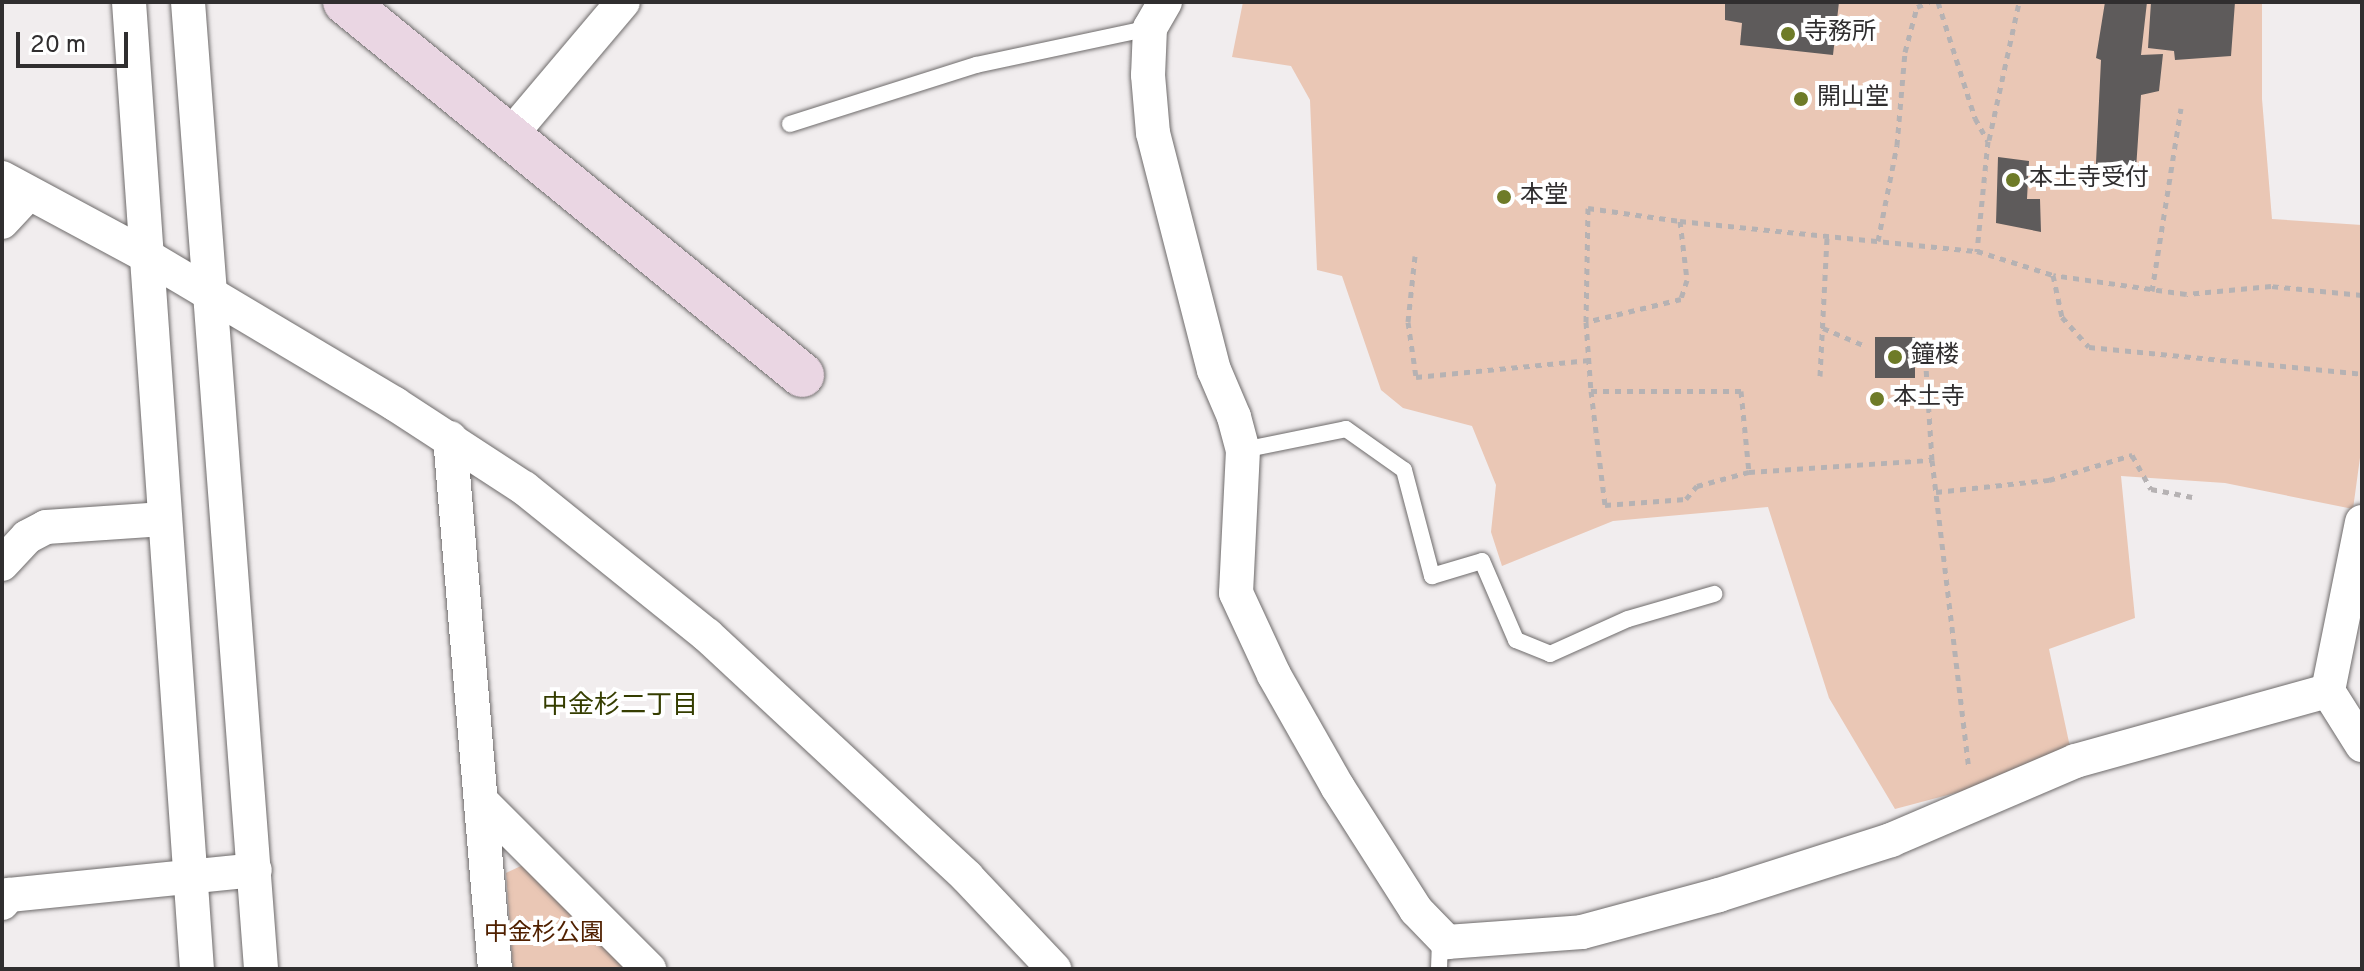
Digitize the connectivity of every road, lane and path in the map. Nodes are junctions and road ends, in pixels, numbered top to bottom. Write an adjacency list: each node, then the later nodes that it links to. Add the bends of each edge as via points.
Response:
1 (129, 2): 19 (street)
2 (188, 2): 23 (street)
3 (345, 2): 11 (street)
4 (623, 2): 11 (street)
5 (1929, 2): 17 (path, via 1917,7 1905,52 1897,145)
6 (1938, 2): 12 (path, via 1975,118)
7 (2019, 2): 12 (path)
8 (1158, 15): 10 (lane); 35 (street, via 1148,75 1153,133 1214,370)
9 (2181, 108): 22 (path)
10 (790, 124)
11 (508, 138): 31 (street)
12 (1988, 141): 18 (path)
13 (15, 186): 15 (street); 19 (street)
14 (1680, 221): 16 (path); 25 (path, via 1687,280 1681,299); 25 (path, via 1588,208)
15 (2, 222)
16 (1827, 236): 17 (path); 26 (path)
17 (1878, 241): 18 (path)
18 (1977, 251): 21 (path)
19 (145, 255): 23 (street); 40 (street)
20 (1415, 256): 29 (path, via 1408,322 1416,377)
21 (2053, 275): 22 (path); 30 (path, via 2062,317 2089,347)
22 (2152, 291): 24 (path, via 2186,294 2271,286)
23 (208, 293): 34 (street); 49 (street)
24 (2362, 295)
25 (1586, 322): 29 (path)
26 (1823, 328): 27 (path); 32 (path)
27 (1863, 345)
28 (1925, 353): 36 (path)
29 (1589, 360): 33 (path)
30 (2362, 374)
31 (802, 375)
32 (1820, 376)
33 (1591, 391): 37 (path, via 1741,391); 37 (path, via 1605,505 1686,499 1697,486)
34 (450, 438): 48 (street); 57 (street, via 524,488 707,635 967,877)
35 (1243, 450): 43 (lane, via 1346,429 1404,470 1432,576 1482,561 1516,640 1550,654 1628,619); 52 (street, via 1236,593 1274,675 1337,786 1416,910)
36 (1932, 460): 37 (path); 38 (path)
37 (1749, 472)
38 (1936, 492): 39 (path, via 2049,480 2132,455 2151,489); 47 (path)
39 (2192, 497)
40 (164, 519): 42 (street, via 46,527 27,537); 50 (street)
41 (2362, 522): 44 (street)
42 (2, 564)
43 (1714, 594)
44 (2350, 636): 45 (street)
45 (2328, 691): 46 (street); 52 (street, via 2075,761 1891,840 1719,895 1582,932 1447,942)
46 (2362, 745)
47 (1969, 772)
48 (483, 803): 55 (street); 56 (street)
49 (255, 870): 50 (street); 54 (street)
50 (188, 878): 51 (street, via 9,895); 53 (street)
51 (2, 903)
52 (1440, 935): 58 (lane)
53 (197, 969)
54 (261, 969)
55 (495, 969)
56 (649, 969)
57 (1054, 969)
58 (1439, 969)

